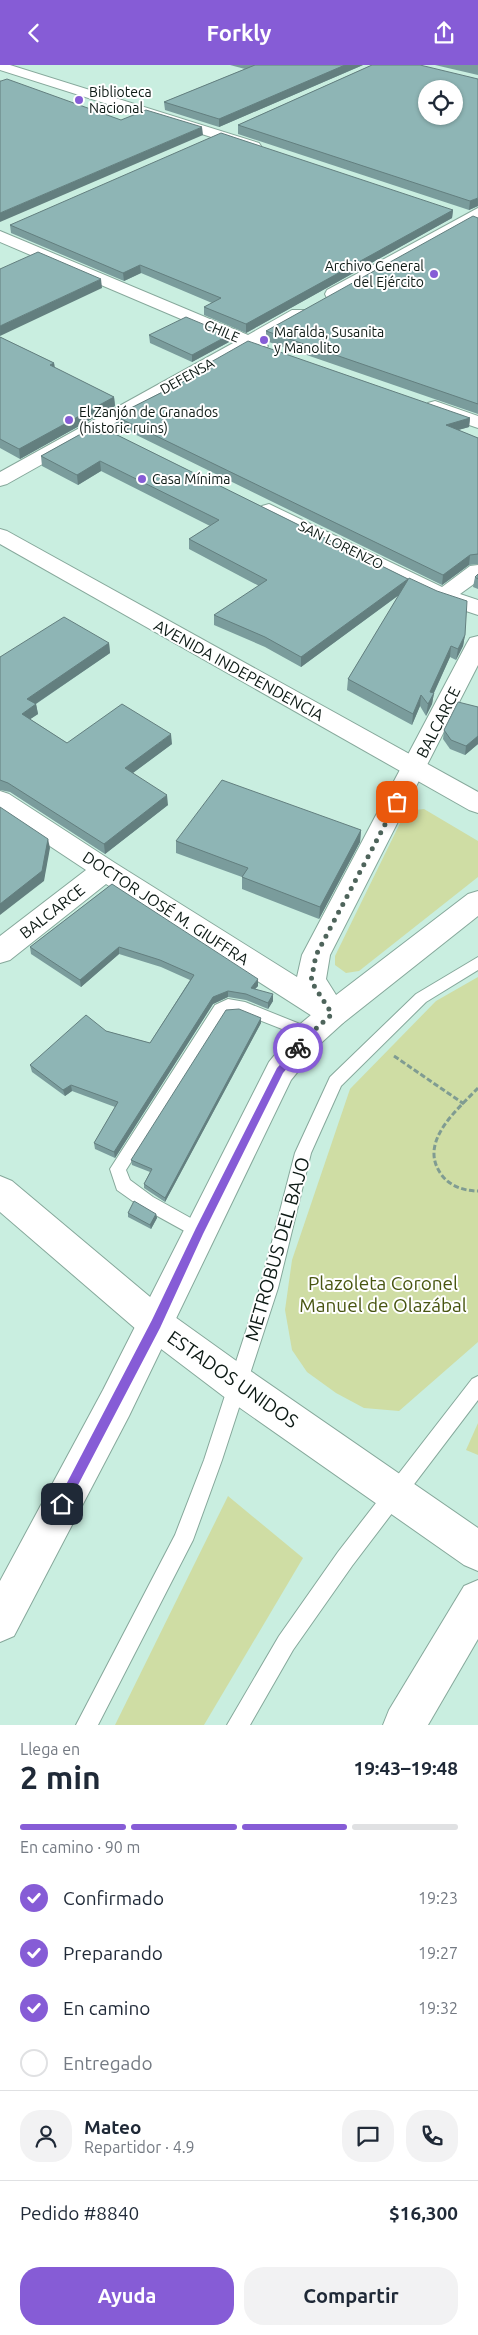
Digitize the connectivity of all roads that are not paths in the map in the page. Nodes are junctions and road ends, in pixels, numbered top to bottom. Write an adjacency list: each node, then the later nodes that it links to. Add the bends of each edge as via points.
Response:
1 (26, 65): 2 (street)
2 (4, 70): 4 (street)
3 (237, 127): 4 (street)
4 (220, 134): 5 (street); 6 (street)
5 (201, 142)
6 (266, 150)
7 (451, 211): 8 (street)
8 (475, 217): 10 (street, DEFENSA)
9 (3, 231): 10 (street, CHILE)
10 (247, 342): 11 (street, CHILE); 14 (street, DEFENSA, via 107,430)
11 (275, 352)
12 (422, 403): 13 (street)
13 (478, 422)
14 (0, 480)
15 (249, 500): 18 (street, SAN LORENZO)
16 (0, 535): 21 (street, AVENIDA INDEPENDENCIA)
17 (478, 571): 18 (street)
18 (444, 596): 19 (street, SAN LORENZO)
19 (478, 608)
20 (478, 643): 21 (street, BALCARCE)
21 (415, 768): 23 (street, AVENIDA INDEPENDENCIA); 28 (street, BALCARCE, via 316,955 311,981)
22 (0, 800): 24 (street, DOCTOR JOSÉ M. GIUFFRA)
23 (478, 804)
24 (105, 870): 26 (street, BALCARCE); 28 (street, DOCTOR JOSÉ M. GIUFFRA)
25 (478, 901): 28 (street)
26 (0, 952)
27 (478, 963): 32 (lane, METROBUS DEL BAJO, via 421,998 335,1082 303,1153 269,1288)
28 (321, 1024): 30 (street, via 280,1071); 30 (lane, via 240,1006 228,1005 220,1009 118,1169 123,1185)
29 (0, 1191): 31 (street, ESTADOS UNIDOS)
30 (199, 1231): 31 (street)
31 (156, 1324): 32 (street, ESTADOS UNIDOS); 37 (street)
32 (236, 1383): 34 (street, ESTADOS UNIDOS); 38 (lane, METROBUS DEL BAJO, via 213,1460 183,1540)
33 (478, 1385): 34 (lane)
34 (397, 1493): 35 (street, ESTADOS UNIDOS); 39 (lane, via 345,1559 286,1643)
35 (478, 1551)
36 (478, 1600): 40 (street)
37 (0, 1622)
38 (87, 1725)
39 (238, 1725)
40 (404, 1725)

